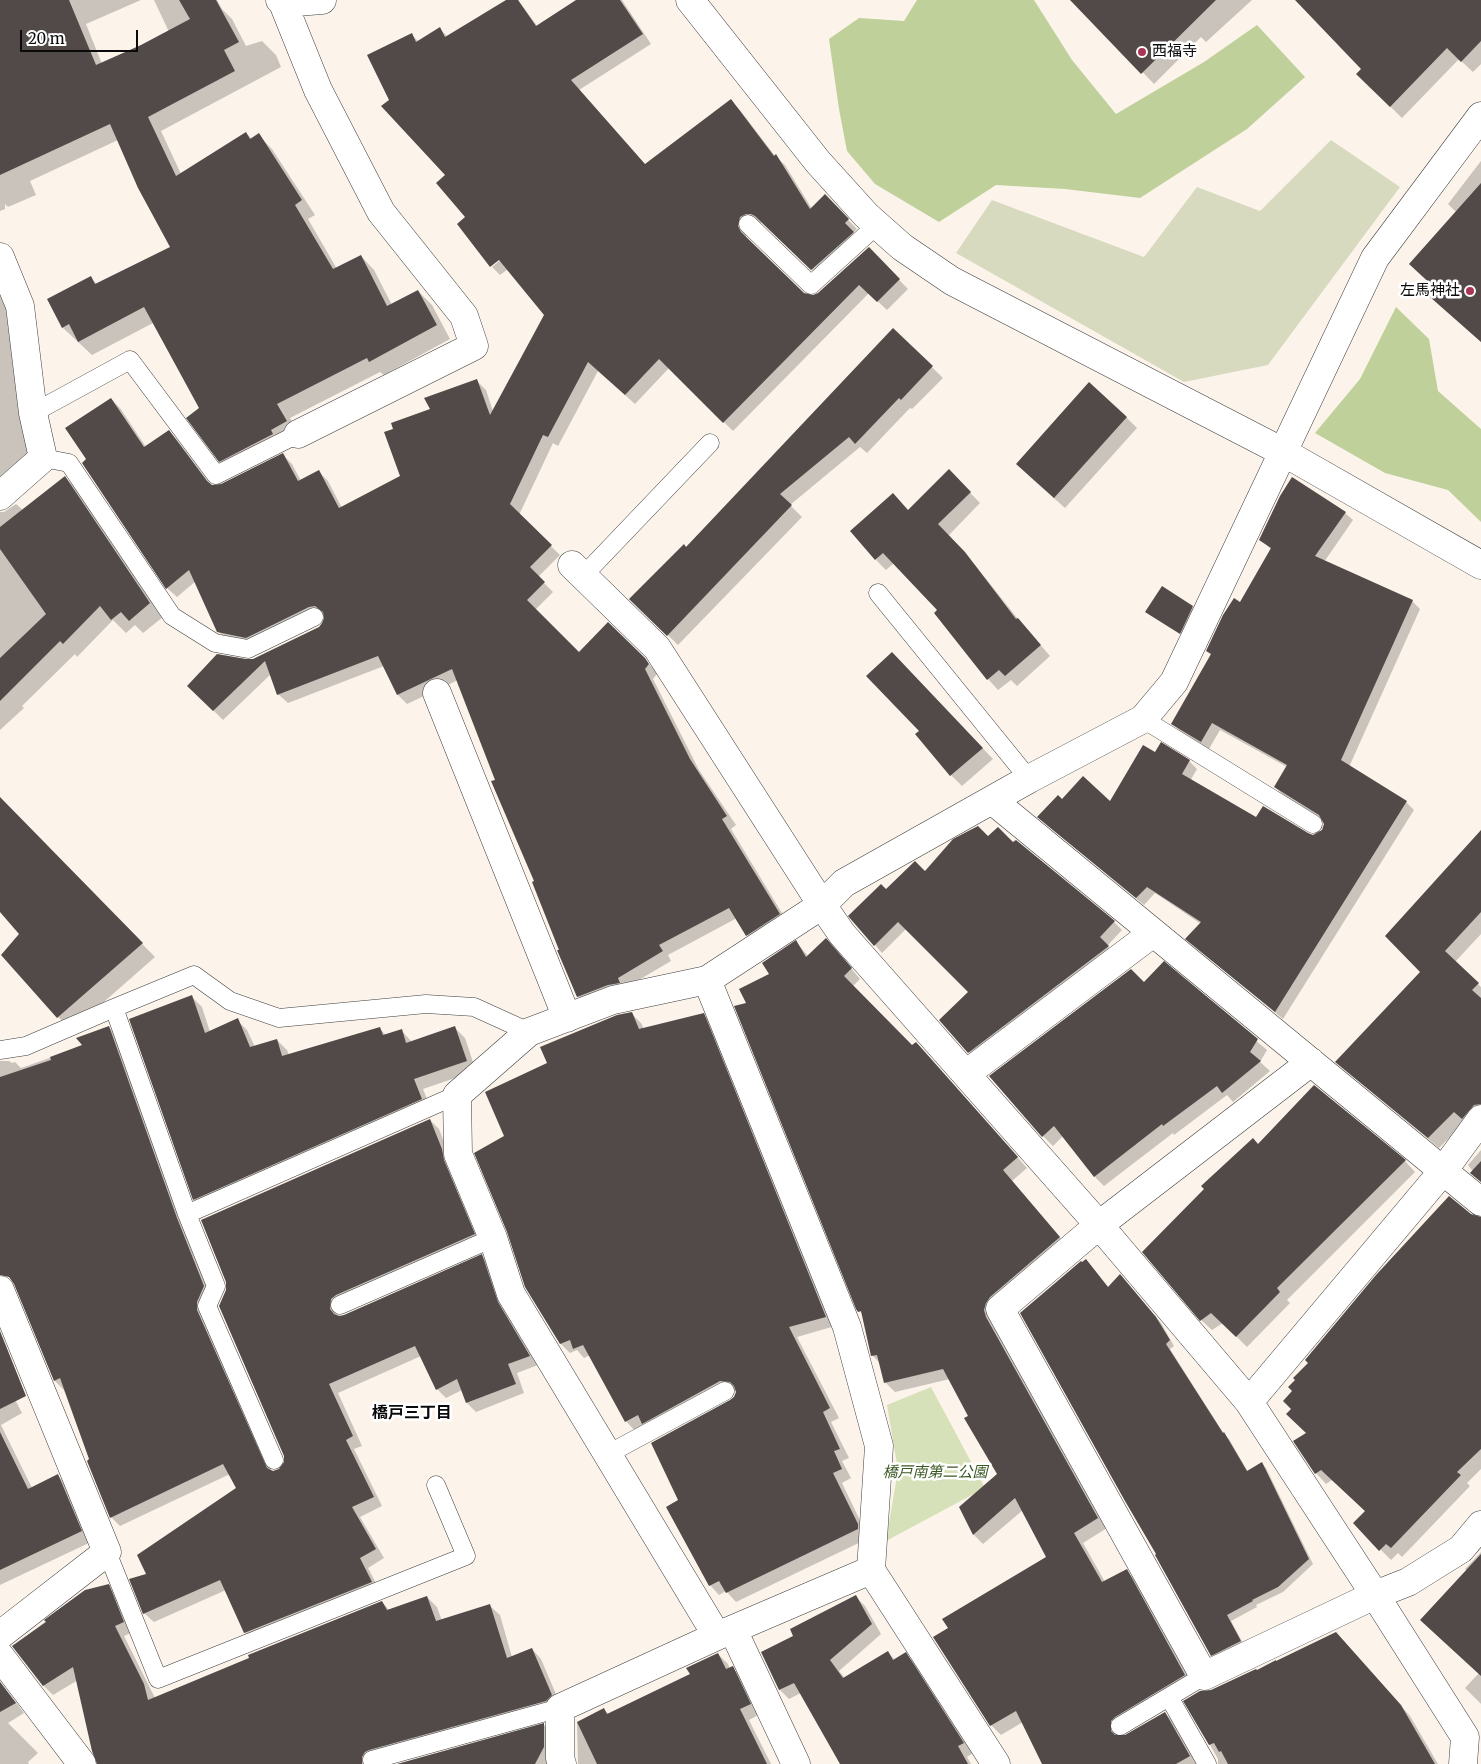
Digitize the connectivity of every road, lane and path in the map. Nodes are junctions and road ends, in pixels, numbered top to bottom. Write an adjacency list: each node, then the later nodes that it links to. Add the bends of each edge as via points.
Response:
1 (322, 0): 3 (street)
2 (690, 0): 6 (street, via 818,162)
3 (282, 1): 9 (street, via 318,90 381,212 464,316 474,346)
4 (1476, 134): 11 (street, via 1376,258)
5 (748, 224): 6 (lane, via 812,284)
6 (877, 225): 11 (street, via 902,248 952,281)
7 (0, 257): 8 (street, via 20,306)
8 (33, 413): 9 (lane, via 130,360 216,475); 12 (street)
9 (298, 434)
10 (710, 443): 15 (lane)
11 (1283, 452): 14 (street); 19 (street, via 1174,682)
12 (43, 458): 13 (street); 17 (lane, via 69,463 172,616 215,643 248,648)
13 (0, 496)
14 (1481, 565)
15 (577, 571): 23 (street, via 657,648)
16 (878, 593): 20 (lane)
17 (314, 617)
18 (437, 693): 27 (street)
19 (1142, 719): 20 (street); 22 (lane)
20 (1029, 779): 21 (street)
21 (992, 800): 23 (street, via 844,883); 24 (street)
22 (1312, 824)
23 (822, 905): 25 (street); 31 (street, via 842,934)
24 (1153, 933): 30 (street); 31 (street)
25 (708, 980): 27 (street, via 613,1000); 49 (street, via 847,1327 879,1446)
26 (114, 1008): 28 (lane, via 194,975 230,1001 279,1018 426,1004 474,1008); 29 (lane, via 26,1046); 36 (lane)
27 (567, 1018): 28 (street)
28 (529, 1032): 32 (street)
29 (0, 1050)
30 (1311, 1062): 34 (street); 37 (street)
31 (966, 1074): 37 (street)
32 (456, 1095): 36 (lane); 38 (street, via 458,1154)
33 (1481, 1119): 34 (street)
34 (1443, 1171): 35 (street); 43 (street)
35 (1481, 1202)
36 (187, 1214): 45 (lane, via 216,1286 207,1306)
37 (1099, 1225): 43 (street); 54 (street, via 1000,1310)
38 (493, 1238): 40 (lane); 44 (street, via 511,1294)
39 (0, 1290): 41 (street)
40 (340, 1305)
41 (6, 1323): 48 (street)
42 (725, 1391): 44 (lane)
43 (1249, 1402): 50 (street)
44 (608, 1454): 51 (street)
45 (274, 1460)
46 (436, 1485): 48 (lane, via 466,1556 158,1679)
47 (1481, 1525): 50 (street, via 1461,1549 1408,1582)
48 (108, 1552): 52 (street)
49 (871, 1570): 51 (street); 63 (street)
50 (1375, 1594): 54 (street); 58 (street)
51 (725, 1633): 56 (street); 62 (street)
52 (0, 1635)
53 (0, 1656): 60 (street)
54 (1204, 1676): 55 (lane)
55 (1169, 1697): 57 (lane); 64 (lane)
56 (560, 1708): 59 (lane); 61 (street)
57 (1120, 1726)
58 (1473, 1746): 65 (street)
59 (372, 1760)
60 (82, 1764)
61 (562, 1764)
62 (796, 1764)
63 (996, 1764)
64 (1207, 1764)
65 (1463, 1764)

